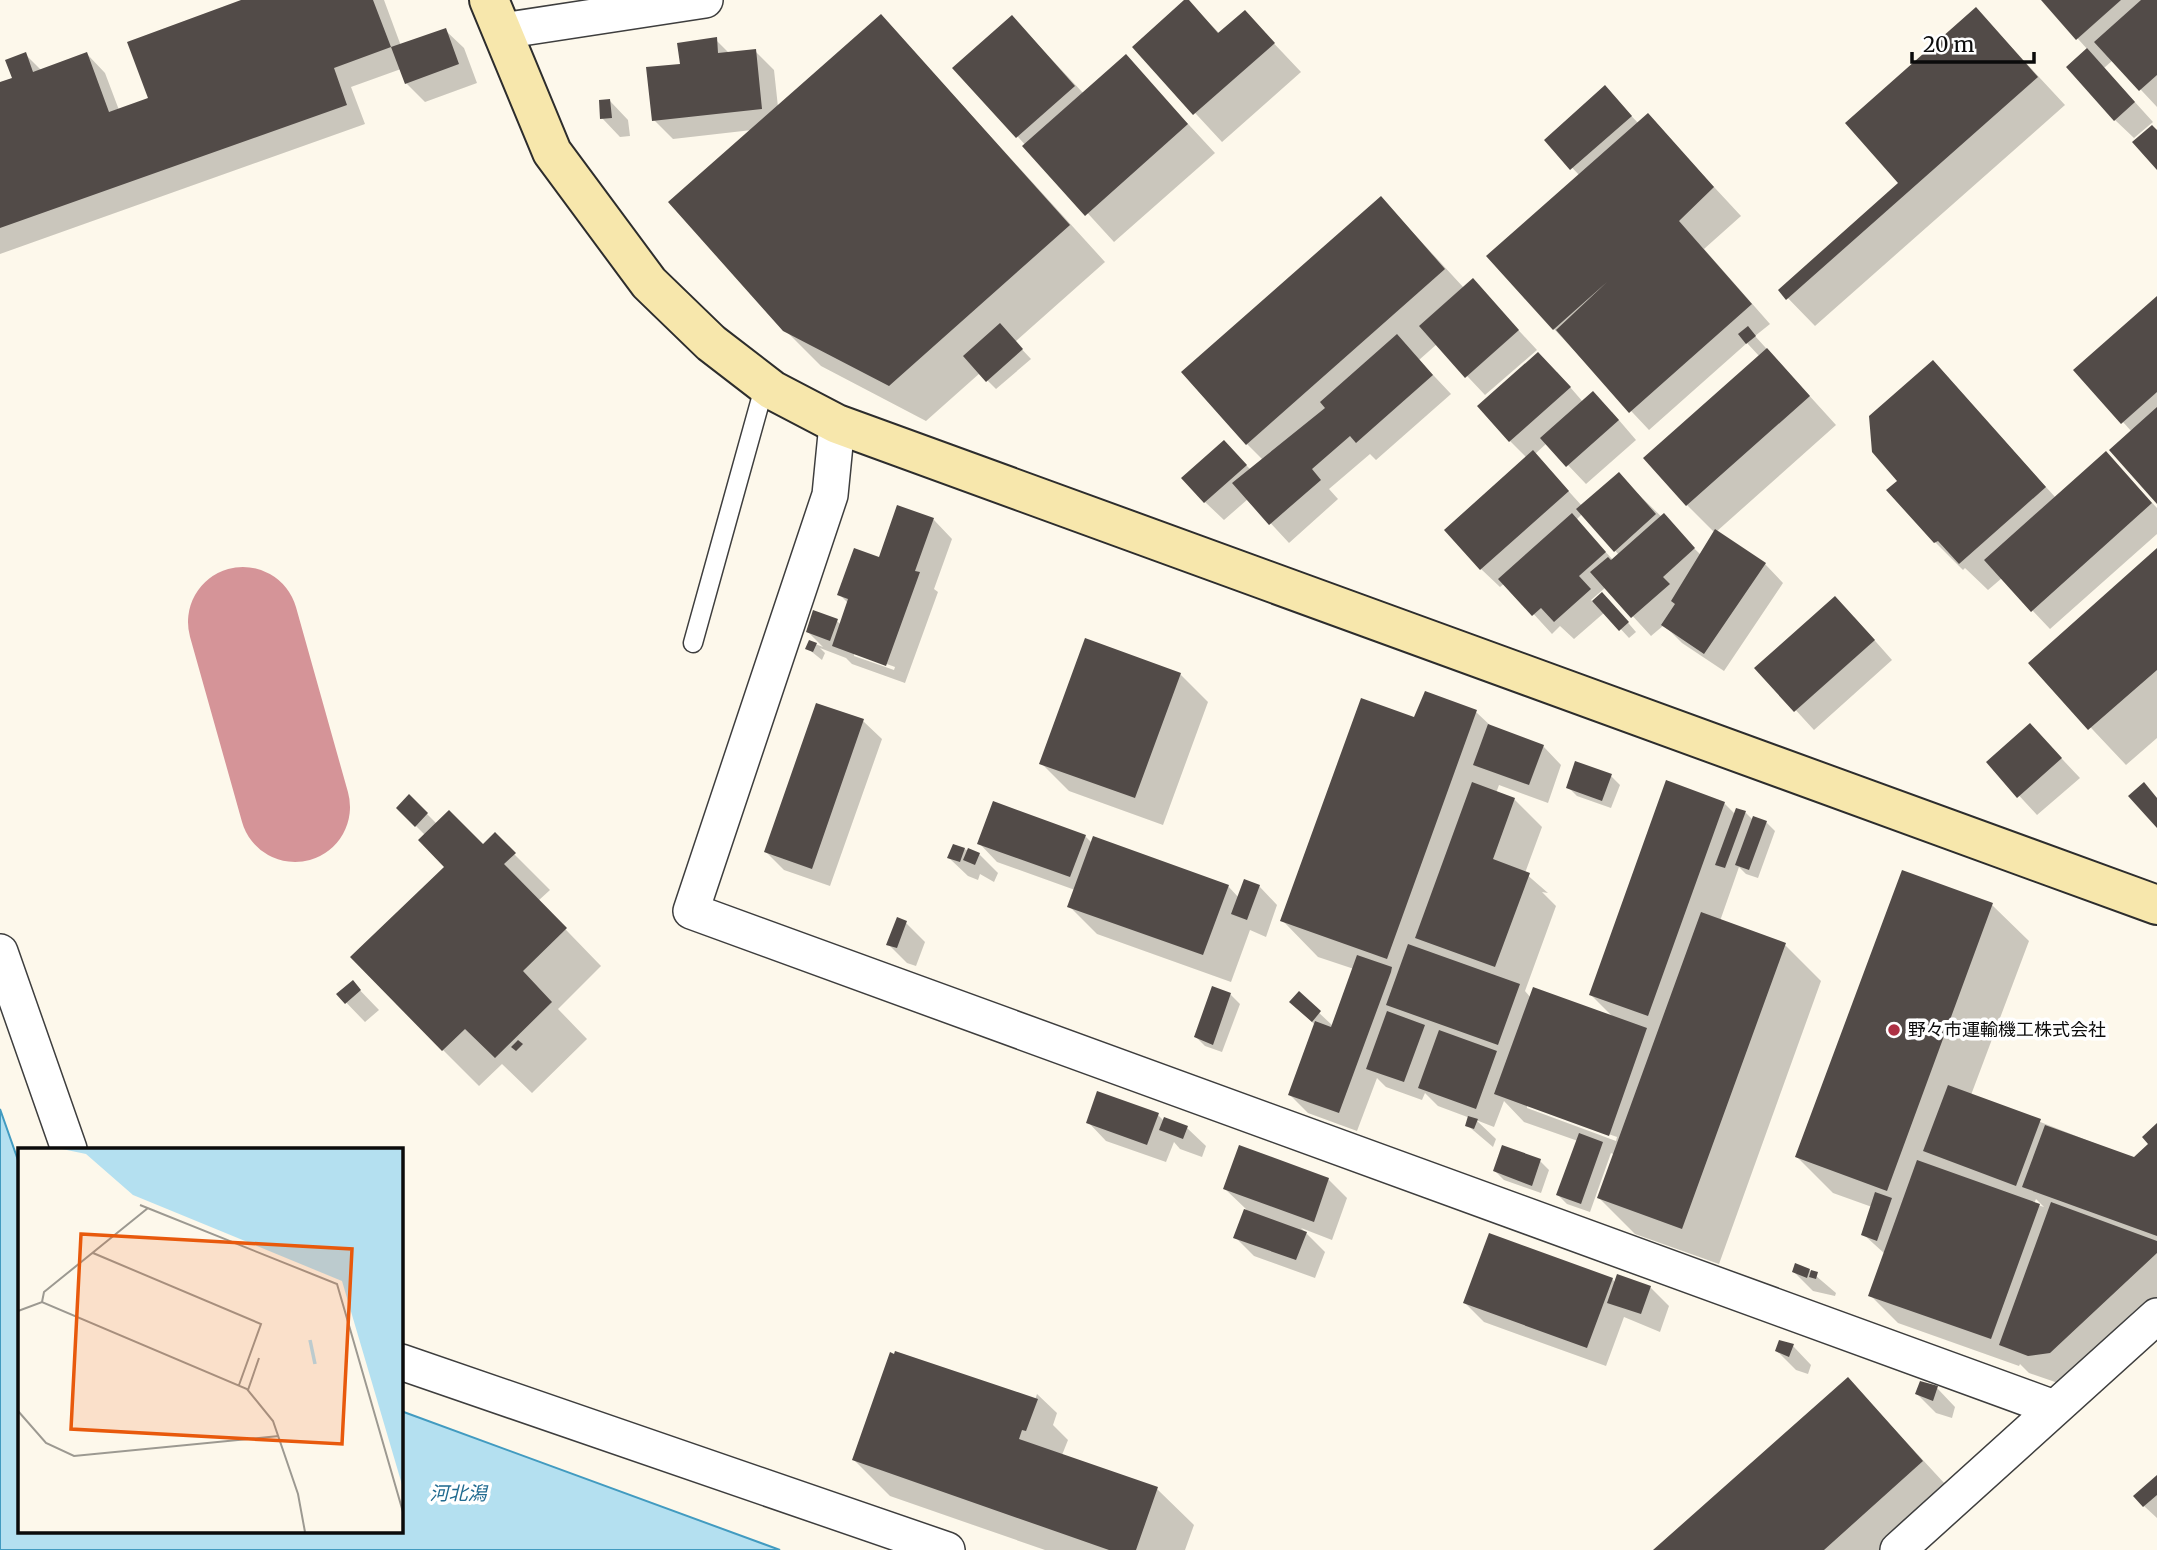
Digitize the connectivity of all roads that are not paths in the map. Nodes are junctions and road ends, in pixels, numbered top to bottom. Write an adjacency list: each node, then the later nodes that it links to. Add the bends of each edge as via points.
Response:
1 (705, 0): 2 (street)
2 (495, 15): 3 (street, via 552,152 584,200 649,283 711,343)
3 (765, 384): 4 (street); 5 (lane)
4 (837, 424): 6 (street); 11 (street, via 830,495 691,911)
5 (693, 643)
6 (2157, 905)
7 (0, 952): 8 (street)
8 (69, 1148)
9 (2157, 1317): 11 (street)
10 (402, 1362): 12 (street)
11 (2054, 1408): 13 (street)
12 (947, 1550)
13 (1898, 1550)

